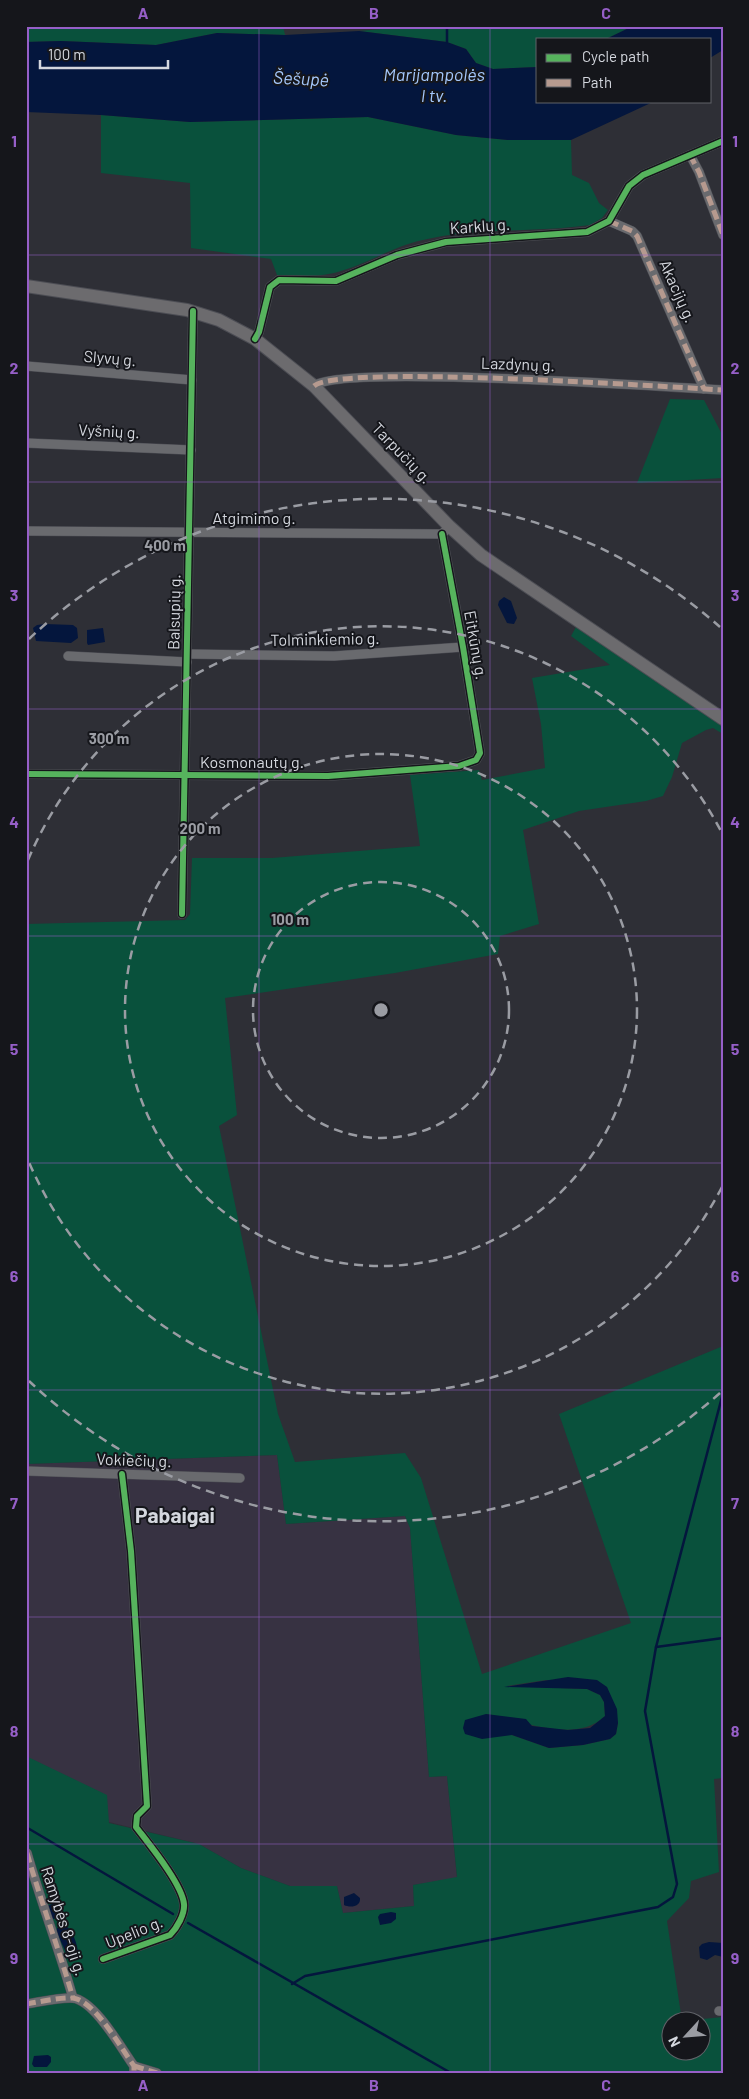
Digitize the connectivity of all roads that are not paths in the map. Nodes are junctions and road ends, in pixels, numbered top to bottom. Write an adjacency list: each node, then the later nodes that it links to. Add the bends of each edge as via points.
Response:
1 (723, 141): 2 (street)
2 (690, 155): 3 (street, via 643,175 628,186); 4 (street)
3 (609, 220): 7 (street, Karklų g., via 587,232 427,245 336,281 279,280 270,287); 11 (street, Akacijų g., via 637,236)
4 (723, 235)
5 (26, 286): 6 (main road, Tarpučių g.)
6 (193, 311): 7 (main road, Tarpučių g.); 9 (street, Balsupių g.)
7 (255, 339): 10 (main road, Tarpučių g.)
8 (26, 366): 9 (street, Slyvų g.)
9 (192, 380): 14 (street, Balsupių g.)
10 (314, 386): 11 (street, Lazdynų g., via 323,381 362,378 483,378); 15 (main road, Tarpučių g.)
11 (704, 389): 12 (street, Lazdynų g.)
12 (723, 390)
13 (26, 443): 14 (street, Vyšnių g.)
14 (191, 450): 17 (street, Balsupių g.)
15 (446, 530): 17 (street, Atgimimo g.); 18 (street, Eitkūnų g.); 21 (main road, Tarpučių g.)
16 (26, 531): 17 (street, Atgimimo g.)
17 (189, 533): 20 (street, Balsupių g.)
18 (463, 647): 20 (street, Tolminkiemio g., via 334,656); 22 (street, Eitkūnų g., via 480,753)
19 (68, 656): 20 (street, Tolminkiemio g.)
20 (187, 658): 24 (street, Balsupių g.)
21 (723, 719)
22 (476, 760): 24 (street, Kosmonautų g., via 459,766 328,776)
23 (26, 774): 24 (street, Kosmonautų g.)
24 (185, 775): 25 (street, Balsupių g.)
25 (182, 914)
26 (26, 1471): 27 (street, Vokiečių g.)
27 (122, 1474): 28 (street, Vokiečių g.); 30 (street, Upelio g., via 147,1806 137,1816 136,1827 173,1878 182,1895 184,1912 170,1935)
28 (240, 1478)
29 (28, 1853): 31 (street, Ramybės 8-oji g.)
30 (103, 1959)
31 (73, 1998): 32 (street); 33 (street, via 99,2015)
32 (26, 2004)
33 (134, 2069): 34 (street)
34 (157, 2073)

